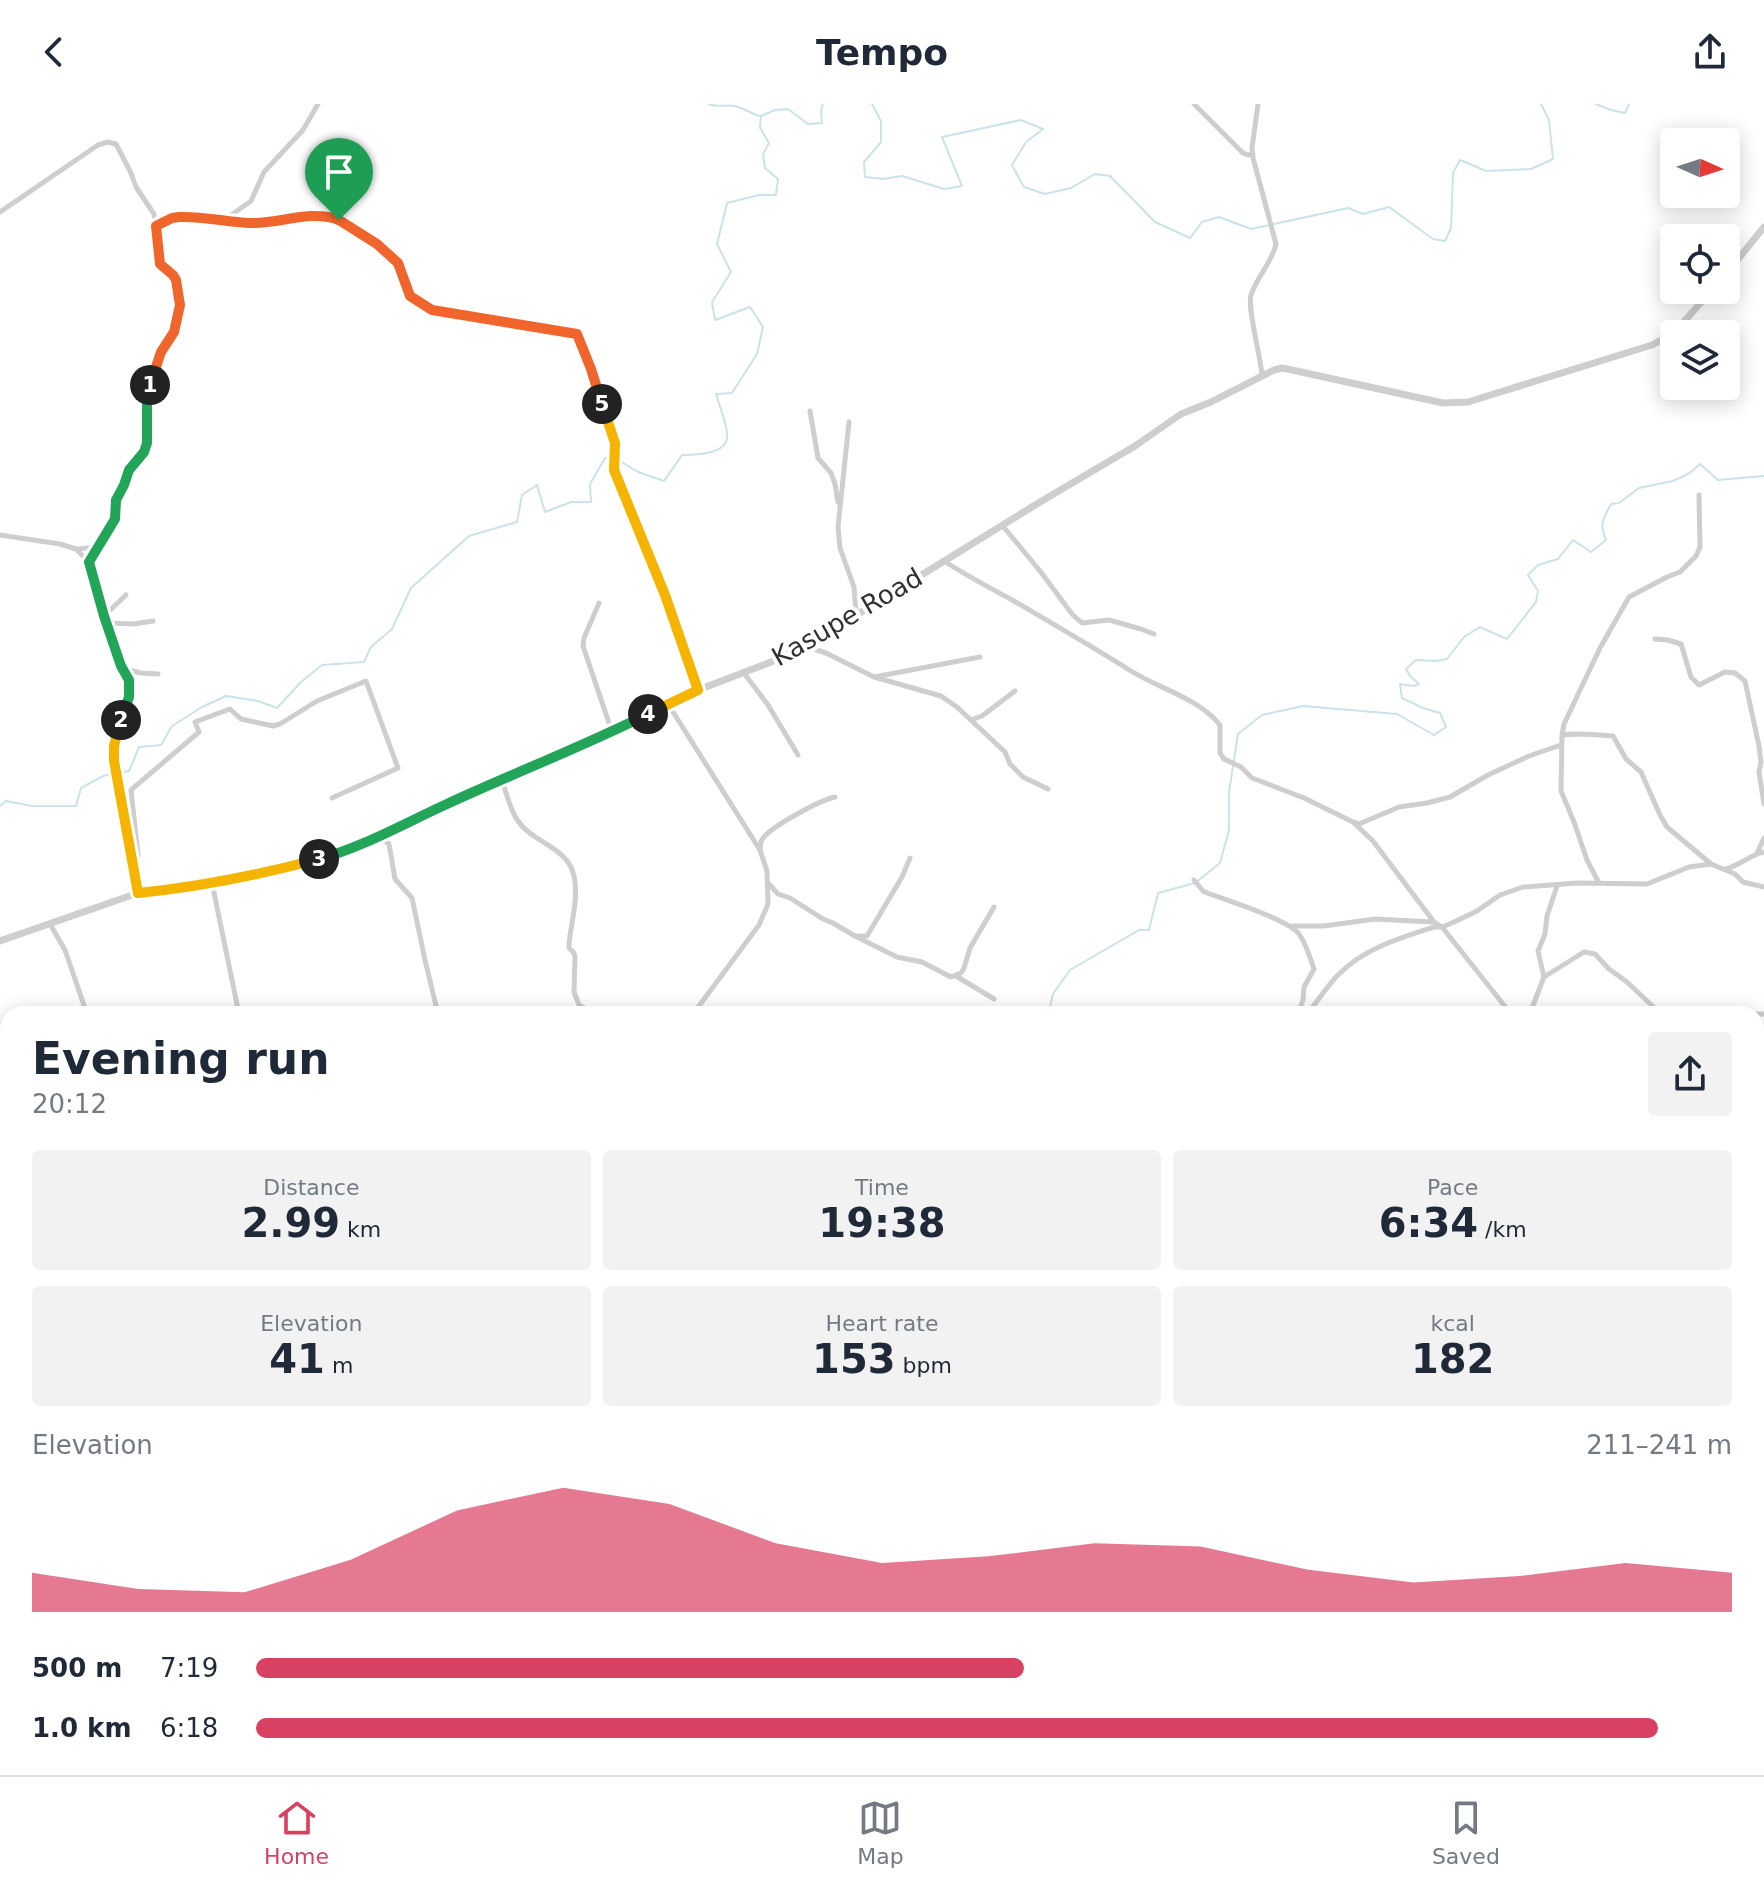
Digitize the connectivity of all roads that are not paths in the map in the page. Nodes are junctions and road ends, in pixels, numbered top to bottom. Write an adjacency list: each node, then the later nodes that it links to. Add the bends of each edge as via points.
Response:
1 (318, 104): 6 (street, via 303,130 264,172 251,201)
2 (1194, 104): 4 (street, via 1243,153)
3 (1258, 104): 4 (street)
4 (1253, 154): 11 (street, via 1276,244 1250,302)
5 (0, 212): 7 (street, via 108,142 120,148)
6 (223, 221): 7 (street, via 179,217); 35 (street, via 333,217 398,263 410,296 432,310 577,334 615,443 614,470)
7 (156, 226): 18 (street, via 160,264 176,280 179,314 149,390 144,452 129,470 116,500 115,519)
8 (1764, 227): 9 (street)
9 (1740, 257)
10 (1700, 304): 11 (street, via 1674,333 1652,345 1468,402 1443,403 1282,368)
11 (1262, 376): 16 (street, Kasupe Road, via 1181,414)
12 (810, 411): 15 (street, via 818,458 831,473)
13 (849, 422): 15 (street)
14 (1699, 495): 40 (street, via 1696,556 1680,572 1629,597)
15 (839, 511): 24 (street, via 839,541 854,587)
16 (1002, 525): 20 (street, Kasupe Road); 27 (street, via 1082,623 1109,620)
17 (0, 535): 19 (street)
18 (97, 547): 19 (street); 21 (street)
19 (76, 549): 21 (street)
20 (944, 561): 24 (street, Kasupe Road); 48 (street, via 1213,716 1220,725 1220,753 1252,778)
21 (89, 562): 25 (street)
22 (126, 595): 25 (street)
23 (599, 603): 39 (street, via 583,646)
24 (856, 614): 29 (street, Kasupe Road)
25 (105, 620): 26 (street); 31 (street)
26 (153, 621)
27 (1154, 634)
28 (1655, 639): 47 (street, via 1681,644 1691,677 1699,685 1725,672 1745,681)
29 (806, 646): 32 (street, Kasupe Road); 34 (street)
30 (980, 657): 34 (street)
31 (122, 668): 33 (street); 55 (street, via 130,690 114,761)
32 (742, 672): 35 (street, Kasupe Road); 42 (street)
33 (158, 674)
34 (874, 677): 38 (street, via 941,696)
35 (698, 690): 37 (street, Kasupe Road)
36 (1015, 691): 38 (street)
37 (668, 703): 39 (street, Kasupe Road); 51 (street)
38 (971, 720): 44 (street, via 1023,777)
39 (612, 732): 43 (street, Kasupe Road)
40 (1562, 735): 41 (street); 54 (street, via 1613,736 1641,772 1667,827)
41 (1561, 745): 48 (street, via 1450,797); 60 (street, via 1561,791)
42 (798, 755)
43 (501, 780): 49 (street, Kasupe Road); 77 (street, via 517,820 557,851 573,873 569,948 575,957 574,992)
44 (1048, 789)
45 (835, 797): 51 (street, via 767,833)
46 (332, 798): 55 (street, via 398,768 366,681 273,726 241,719 230,709 195,722 199,732 131,790 138,855)
47 (1764, 804)
48 (1353, 822): 65 (street)
49 (378, 836): 58 (street, Kasupe Road, via 327,857); 76 (street, via 389,844 395,879 412,898)
50 (1764, 838): 52 (street)
51 (760, 850): 59 (street)
52 (1761, 853): 56 (street)
53 (910, 858): 69 (street, via 867,936)
54 (1711, 864): 56 (street); 60 (street, via 1647,884)
55 (134, 869): 63 (street)
56 (1725, 869): 62 (street, via 1743,882)
57 (1196, 882): 67 (street, via 1207,893)
58 (212, 883): 63 (street, Kasupe Road); 75 (street)
59 (768, 883): 69 (street, via 778,894); 78 (street, via 768,904 759,925)
60 (1599, 883): 61 (street)
61 (1557, 885): 68 (street, via 1500,895); 72 (street, via 1538,951)
62 (1764, 887)
63 (138, 893): 66 (street, Kasupe Road)
64 (994, 907): 71 (street)
65 (1434, 922): 67 (street, via 1375,919); 68 (street)
66 (50, 924): 70 (street, Kasupe Road); 74 (street)
67 (1291, 926): 79 (street, via 1314,969)
68 (1442, 927): 80 (street, via 1373,949 1336,977); 81 (street)
69 (856, 937): 71 (street)
70 (0, 941)
71 (956, 976): 73 (street)
72 (1544, 977): 82 (street); 83 (street, via 1584,952 1595,954)
73 (994, 999)
74 (85, 1006)
75 (237, 1006)
76 (436, 1006)
77 (581, 1006)
78 (699, 1006)
79 (1301, 1006)
80 (1313, 1006)
81 (1505, 1006)
82 (1533, 1006)
83 (1652, 1006)

